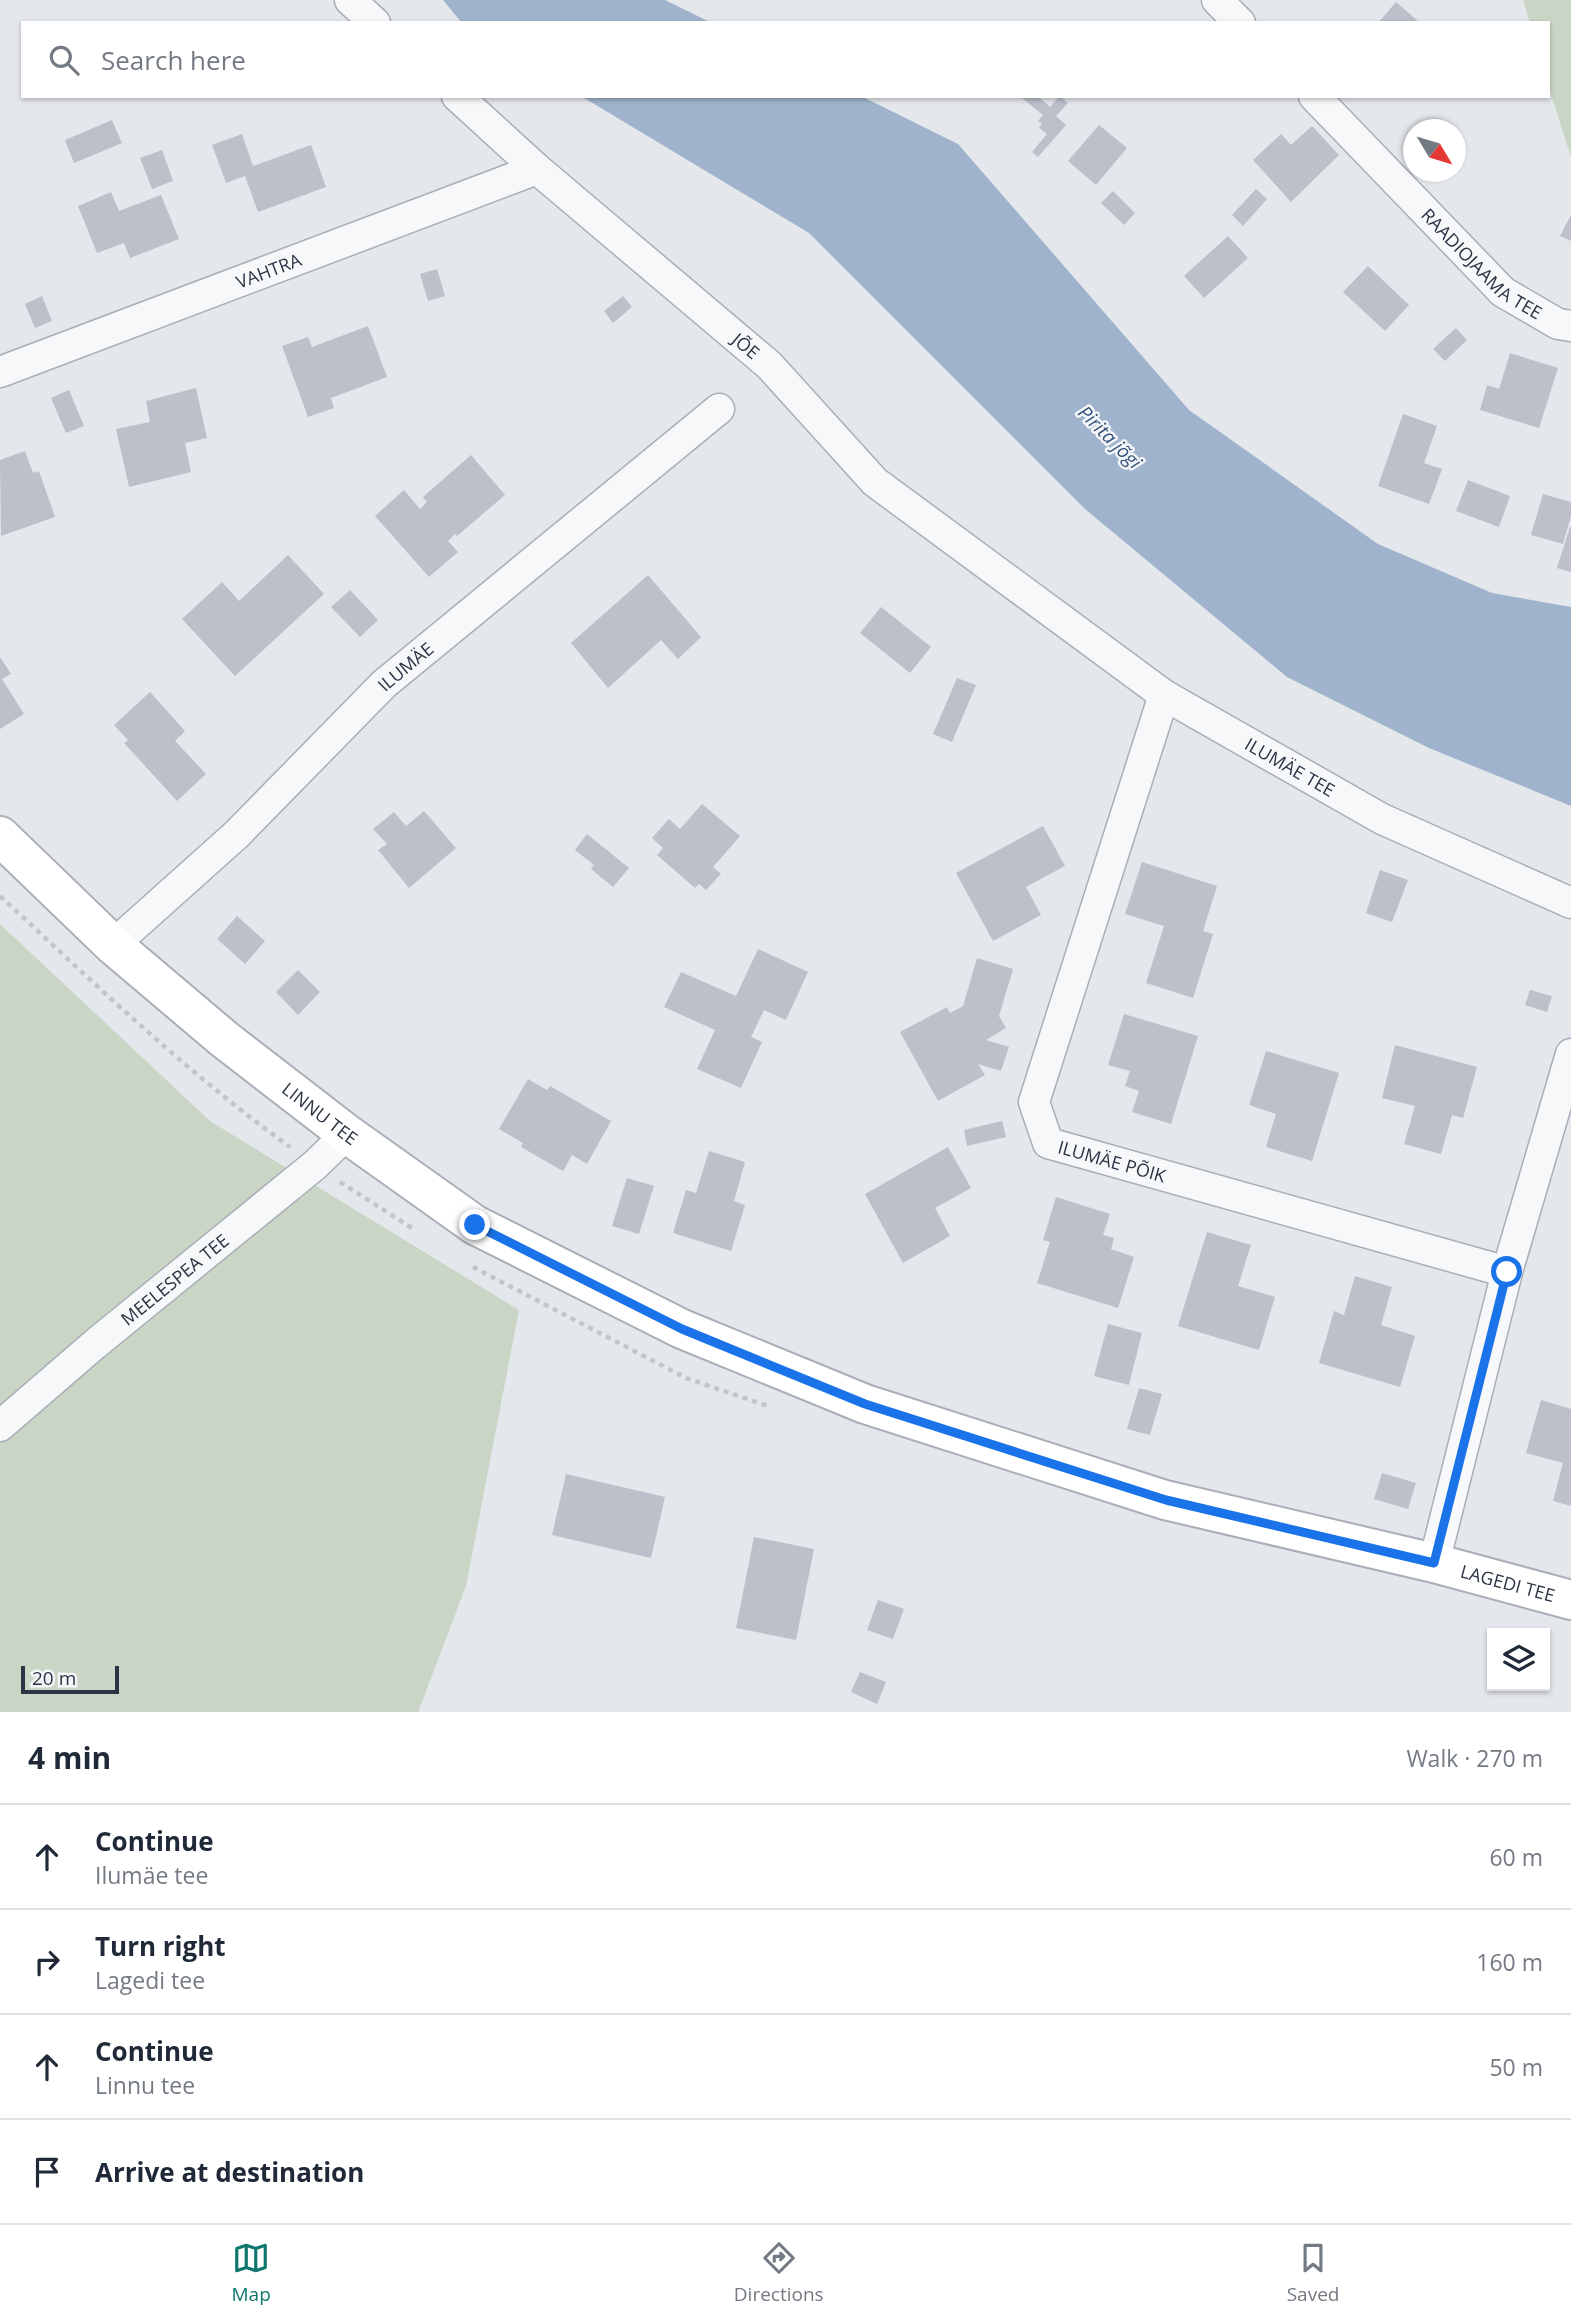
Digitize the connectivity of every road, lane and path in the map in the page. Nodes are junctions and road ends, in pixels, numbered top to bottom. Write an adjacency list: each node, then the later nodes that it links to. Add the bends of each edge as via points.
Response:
1 (350, 0): 3 (street)
2 (1217, 0): 4 (street)
3 (374, 21)
4 (1238, 21)
5 (459, 98): 7 (street, JÕE)
6 (1316, 98): 8 (street, RAADIOJAAMA TEE, via 1503,292 1558,324)
7 (537, 169): 9 (street, VAHTRA); 11 (street, JÕE, via 769,365 875,482)
8 (1571, 326)
9 (0, 372)
10 (719, 409): 15 (street, ILUMÄE, via 384,684 236,835)
11 (1030, 596): 12 (street, ILUMÄE TEE)
12 (1164, 695): 14 (street, ILUMÄE TEE, via 1382,819); 18 (street, ILUMÄE PÕIK, via 1034,1102 1048,1143)
13 (0, 836): 15 (street, LINNU TEE)
14 (1571, 903)
15 (113, 945): 17 (street, LINNU TEE, via 223,1039)
16 (1571, 1054): 18 (street)
17 (347, 1134): 19 (street, LINNU TEE, via 475,1225); 20 (street, MEELESPEA TEE)
18 (1507, 1272): 21 (street)
19 (682, 1329): 21 (street, LAGEDI TEE, via 865,1404 1166,1500)
20 (0, 1426)
21 (1434, 1563): 22 (street, LAGEDI TEE)
22 (1571, 1600)

